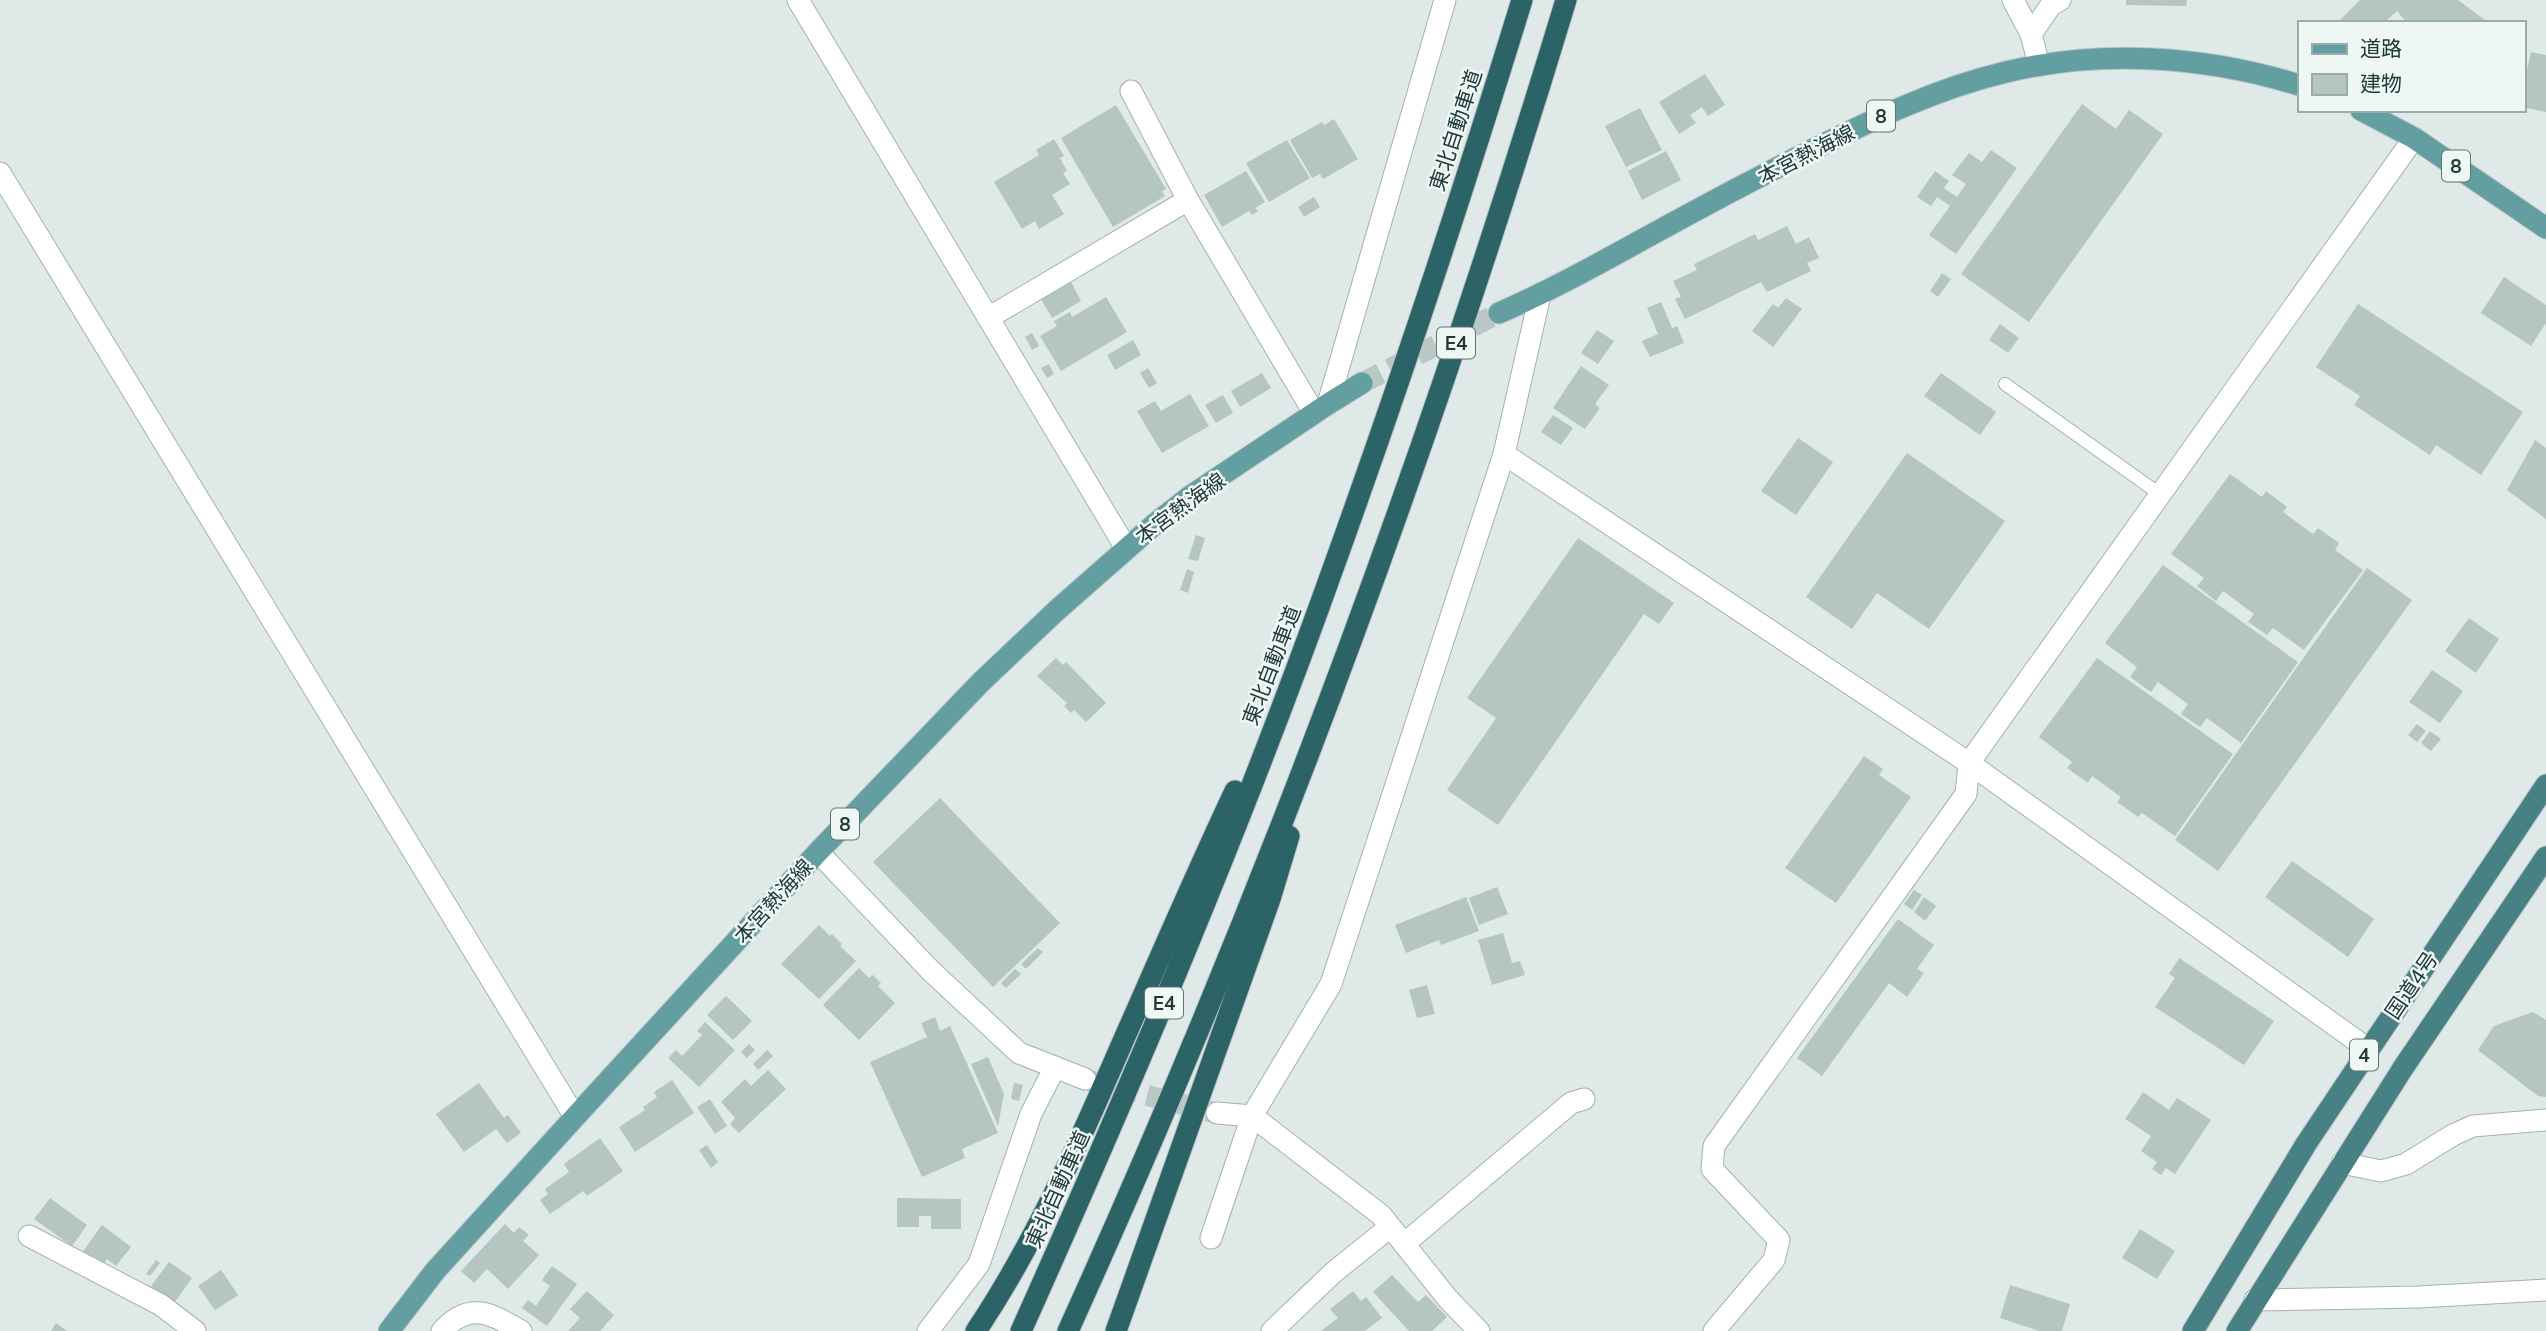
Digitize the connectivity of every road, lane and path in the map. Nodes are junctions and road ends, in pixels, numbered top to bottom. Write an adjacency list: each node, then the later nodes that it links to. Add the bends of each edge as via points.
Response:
1 (798, 0): 18 (street)
2 (1445, 0): 21 (street)
3 (1522, 0): 25 (highway, 東北自動車道 / E4, via 1392,401)
4 (1566, 0): 26 (highway, E4, via 1438,397)
5 (2013, 0): 7 (street)
6 (2060, 0): 7 (street, via 2051,5)
7 (2031, 34): 8 (street)
8 (2039, 65): 9 (main road, 本宮熱海線 / 8, via 2128,58 2184,62); 16 (main road, 本宮熱海線 / 8, via 1970,81 1881,115)
9 (2298, 85)
10 (1131, 92): 14 (street)
11 (2365, 112): 12 (main road, 8)
12 (2414, 138): 15 (main road, 8); 23 (street)
13 (0, 173): 37 (street)
14 (1188, 200): 18 (street); 21 (street)
15 (2546, 228)
16 (1540, 295): 17 (main road, 本宮熱海線 / 8); 22 (street)
17 (1499, 313)
18 (988, 317): 24 (street)
19 (1362, 383): 21 (main road, 本宮熱海線 / 8)
20 (2005, 384): 23 (lane)
21 (1321, 408): 24 (main road, 本宮熱海線 / 8, via 1189,498)
22 (1504, 454): 27 (street); 36 (street, via 1331,984)
23 (2161, 495): 27 (street)
24 (1126, 548): 29 (main road, 本宮熱海線 / 8, via 981,682)
25 (1294, 671): 51 (highway, via 1196,874 1047,1208); 52 (highway, 東北自動車道 / E4, via 1178,970)
26 (1335, 683): 53 (highway, E4, via 1201,1023); 54 (highway, via 1270,899)
27 (1969, 763): 31 (street); 57 (street, via 1966,794 1714,1146 1712,1169 1779,1240 1774,1260)
28 (2546, 785): 31 (highway, 国道4号 / 4)
29 (818, 852): 32 (street, via 931,971 1019,1053); 37 (main road, 本宮熱海線 / 8)
30 (2546, 856): 39 (highway, 国道4号 / 4)
31 (2368, 1049): 58 (highway, 国道4号 / 4)
32 (1055, 1067): 33 (street); 50 (street, via 1031,1114 979,1264)
33 (1085, 1079)
34 (1584, 1099): 43 (street, via 1571,1103)
35 (1217, 1113): 36 (street)
36 (1252, 1116): 40 (street, via 1381,1215); 42 (street)
37 (575, 1117): 47 (main road, 本宮熱海線 / 8, via 435,1271)
38 (2546, 1120): 39 (street, via 2473,1126 2406,1164 2381,1171)
39 (2342, 1163): 45 (highway, 国道4号 / 4)
40 (1390, 1227): 43 (street); 55 (street)
41 (29, 1236): 46 (street, via 160,1305)
42 (1211, 1238)
43 (1404, 1244): 56 (street)
44 (2546, 1290): 45 (street)
45 (2255, 1300): 59 (highway, 国道4号 / 4)
46 (195, 1331)
47 (389, 1331)
48 (442, 1331): 49 (street, via 471,1312 497,1317)
49 (521, 1331)
50 (928, 1331)
51 (976, 1331)
52 (1021, 1331)
53 (1068, 1331)
54 (1116, 1331)
55 (1272, 1331)
56 (1479, 1331)
57 (1714, 1331)
58 (2193, 1331)
59 (2237, 1331)

